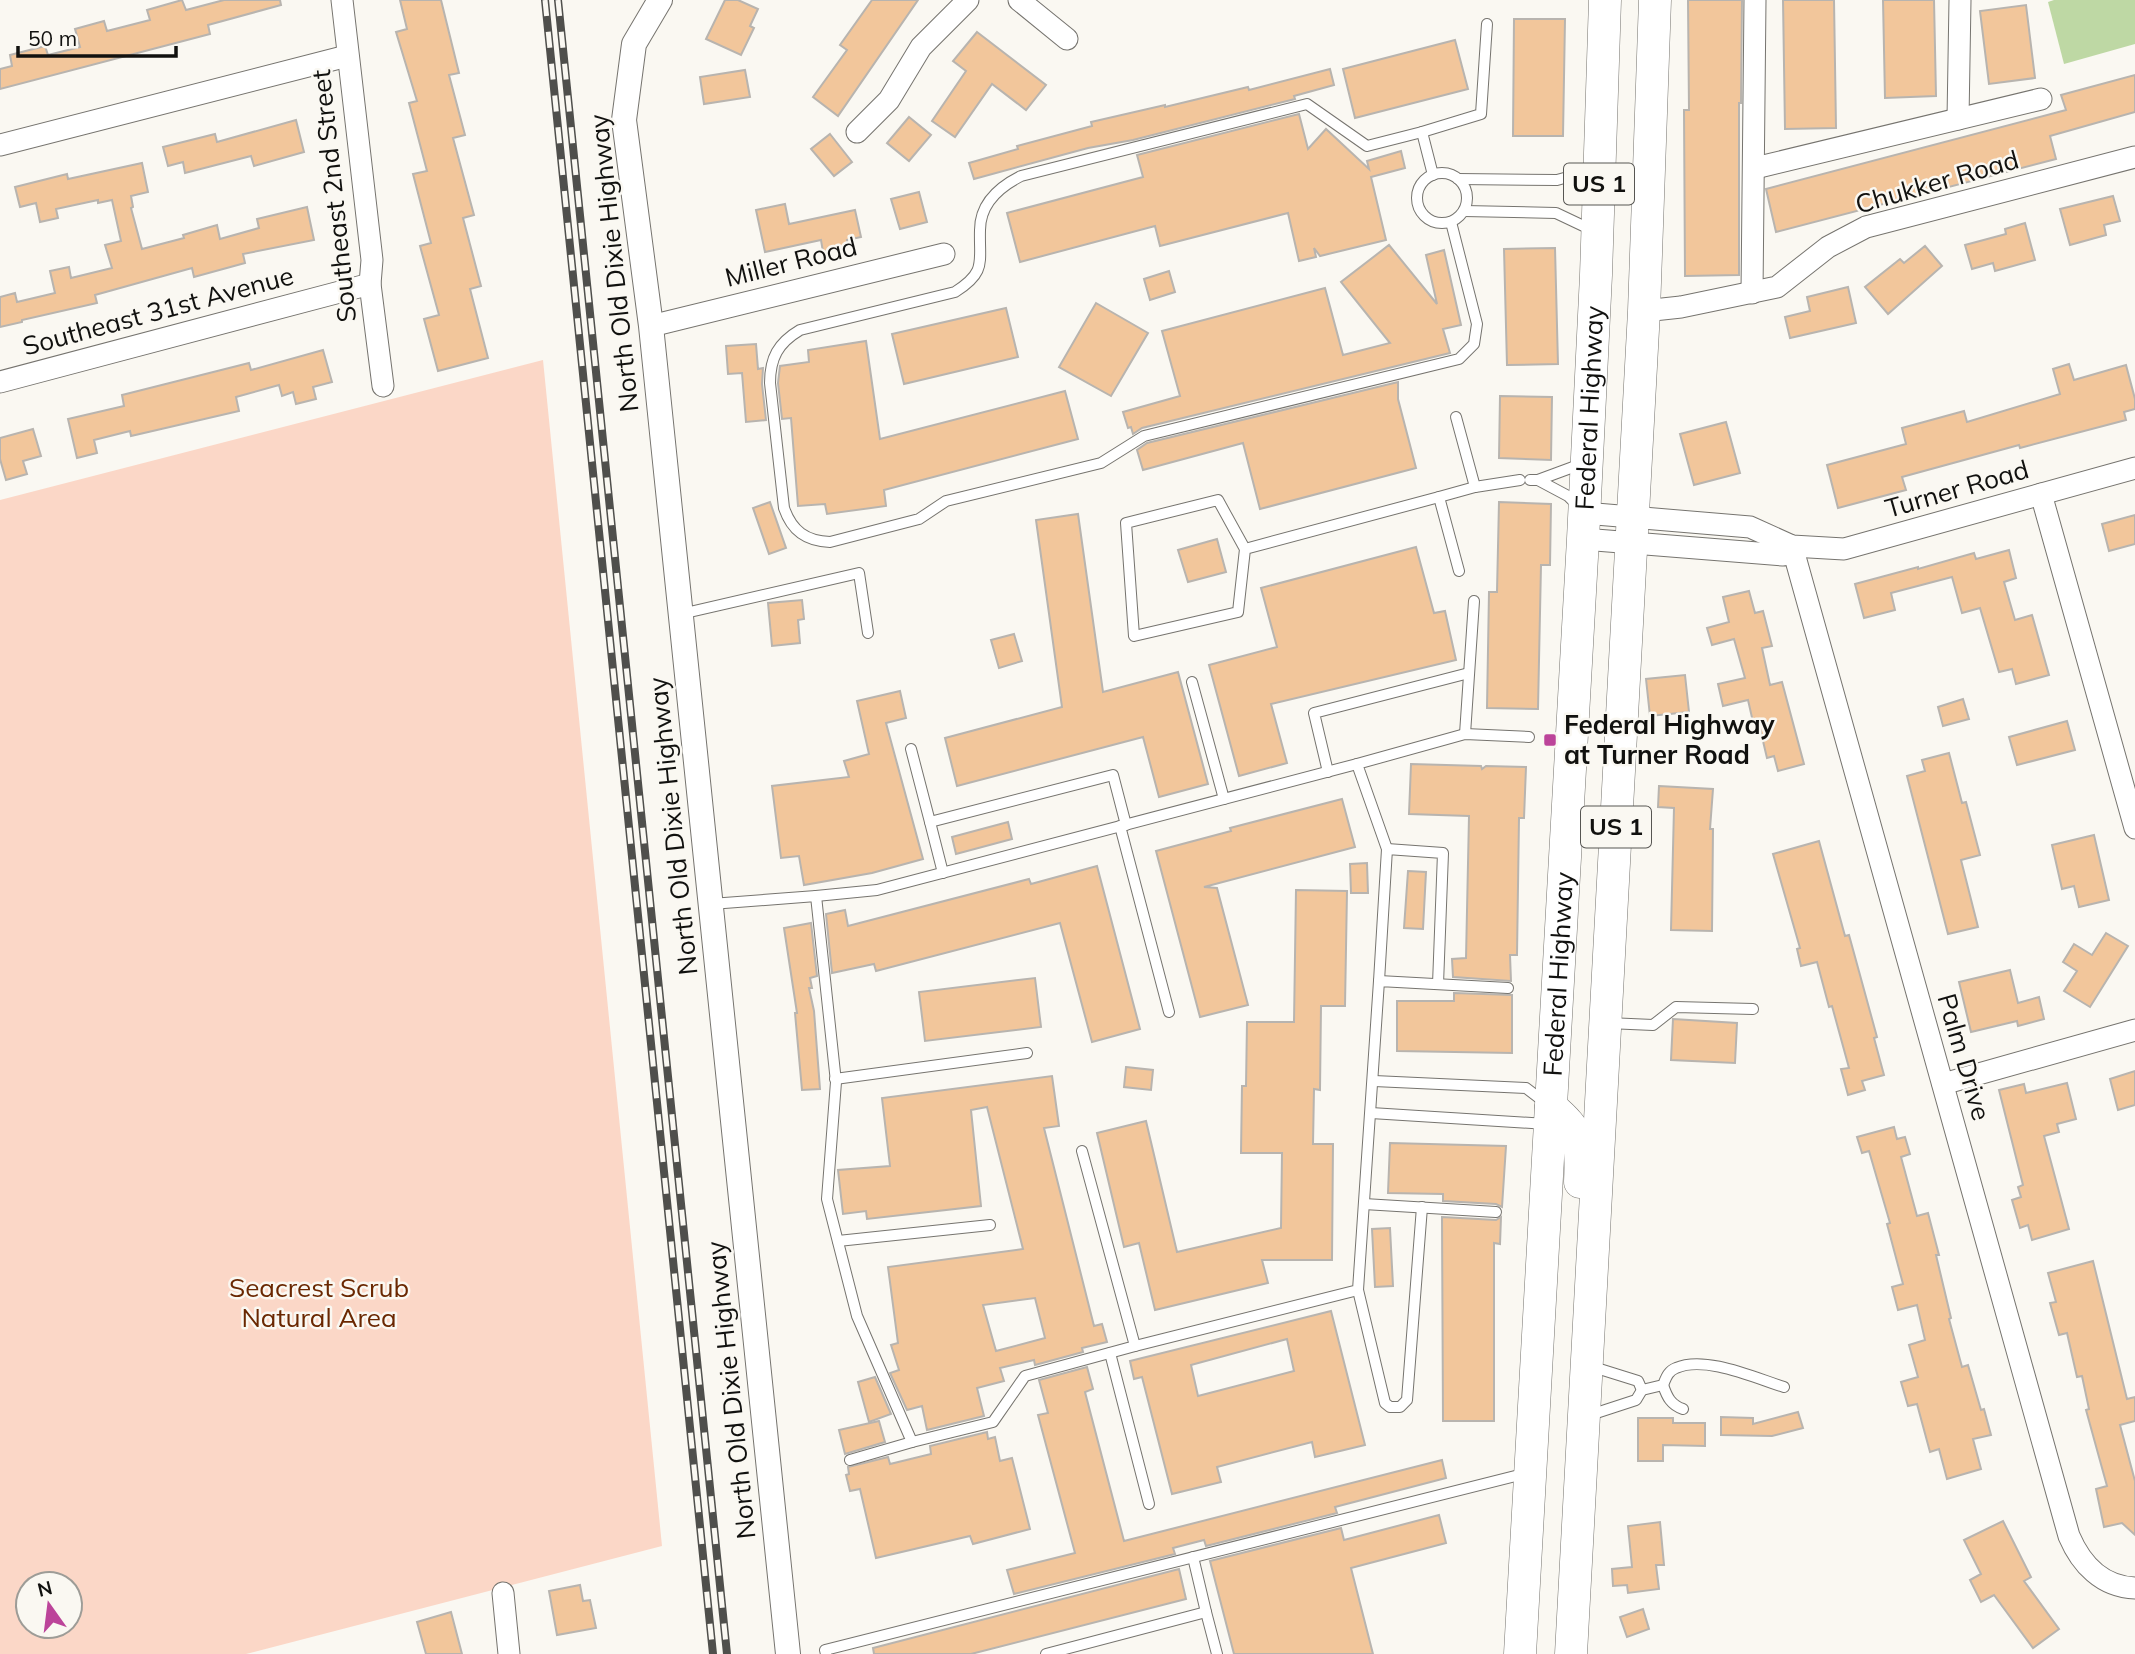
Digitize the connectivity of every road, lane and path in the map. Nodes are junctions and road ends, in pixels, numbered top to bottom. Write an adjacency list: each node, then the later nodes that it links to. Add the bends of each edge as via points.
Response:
1 (342, 0): 11 (street, Southeast 2nd Street)
2 (660, 0): 29 (street, North Old Dixie Highway, via 634,44 624,120)
3 (968, 0): 14 (street, via 921,47 889,100)
4 (1019, 0): 10 (street)
5 (1605, 0): 18 (main road, Federal Highway / US 1)
6 (1655, 0): 28 (main road, Federal Highway / US 1)
7 (1755, 0): 19 (street)
8 (1960, 0): 13 (street)
9 (1487, 24): 15 (lane, via 1481,114)
10 (1067, 39)
11 (347, 56): 16 (street); 26 (street, Southeast 2nd Street, via 372,260)
12 (2041, 99): 13 (street)
13 (1958, 119): 19 (street)
14 (857, 132)
15 (1422, 132): 20 (lane); 23 (lane, via 1367,146 1307,104 1021,176 1005,184 983,212 981,261 967,285 955,292 800,330 776,351 770,383 788,520 806,537 830,542 919,519 946,501 1101,463 1144,436 1459,359 1474,344 1477,324)
16 (0, 145)
17 (2135, 157): 27 (street, Chukker Road, via 1866,227 1828,247 1777,287)
18 (1600, 168): 21 (lane, via 1557,180); 24 (main road, Federal Highway / US 1)
19 (1755, 168): 27 (street)
20 (1433, 175): 21 (lane, via 1451,174); 23 (lane, via 1417,194 1420,211 1434,222)
21 (1458, 179): 22 (lane, via 1467,193)
22 (1464, 211): 23 (lane); 24 (lane, via 1556,213)
23 (1451, 222)
24 (1598, 232): 33 (main road, Federal Highway / US 1)
25 (944, 254): 29 (street, Miller Road)
26 (370, 284): 30 (street, Southeast 31st Avenue); 31 (street, Southeast 2nd Street)
27 (1752, 293): 28 (street, Chukker Road)
28 (1644, 311): 40 (main road, Federal Highway / US 1)
29 (651, 326): 45 (street, North Old Dixie Highway)
30 (0, 382)
31 (383, 386)
32 (1456, 416): 36 (lane)
33 (1587, 462): 35 (lane); 39 (main road, Federal Highway / US 1)
34 (2135, 468): 37 (street, Turner Road)
35 (1529, 480): 36 (lane); 39 (lane, via 1568,496)
36 (1475, 487): 38 (lane)
37 (2041, 494): 41 (street, Turner Road, via 1844,549); 57 (street)
38 (1439, 497): 42 (lane); 43 (lane)
39 (1583, 526): 40 (street, Turner Road); 74 (main road, Federal Highway / US 1)
40 (1631, 531): 41 (street, Turner Road, via 1783,555); 67 (main road, Federal Highway / US 1)
41 (1792, 546): 72 (street, Palm Drive)
42 (1245, 549): 42 (lane, via 1218,500 1126,523 1135,636 1238,612)
43 (1459, 571)
44 (1474, 601): 47 (lane)
45 (681, 614): 46 (lane, via 859,573); 61 (street, North Old Dixie Highway)
46 (869, 633)
47 (1469, 673): 49 (lane); 53 (lane, via 1314,713)
48 (1192, 682): 54 (lane)
49 (1465, 734): 50 (lane); 52 (lane)
50 (1529, 737)
51 (911, 748): 55 (lane)
52 (1357, 764): 53 (lane); 58 (lane)
53 (1328, 772): 54 (lane)
54 (1224, 799): 56 (lane)
55 (930, 822): 56 (lane, via 1113,775); 59 (lane)
56 (1123, 825): 59 (lane); 66 (lane)
57 (2135, 828)
58 (1387, 849): 62 (lane); 63 (lane, via 1443,853)
59 (943, 873): 60 (lane, via 877,890)
60 (816, 896): 61 (lane); 70 (lane)
61 (710, 904): 100 (street, North Old Dixie Highway)
62 (1379, 981): 63 (lane); 71 (lane)
63 (1438, 984): 64 (lane)
64 (1508, 988)
65 (1753, 1009): 67 (lane, via 1676,1007 1653,1025)
66 (1169, 1012)
67 (1606, 1023): 84 (main road, Federal Highway / US 1)
68 (2135, 1030): 72 (street)
69 (1027, 1054): 70 (lane)
70 (835, 1079): 80 (lane, via 827,1199)
71 (1374, 1081): 73 (lane); 74 (lane, via 1526,1088)
72 (1943, 1084): 96 (street, Palm Drive, via 2069,1536 2097,1575)
73 (1371, 1113): 74 (lane); 76 (lane)
74 (1550, 1115): 91 (main road, via 1571,1124 1581,1162 1569,1411); 93 (main road, Federal Highway / US 1)
75 (1082, 1151): 82 (lane)
76 (1364, 1204): 77 (lane); 81 (lane)
77 (1422, 1207): 78 (lane); 81 (lane, via 1407,1400 1400,1407 1385,1403)
78 (1496, 1212)
79 (990, 1225): 80 (lane)
80 (838, 1241): 90 (lane, via 857,1316)
81 (1358, 1290): 82 (lane)
82 (1135, 1346): 83 (lane)
83 (1110, 1353): 90 (lane, via 1025,1376 993,1422); 94 (lane)
84 (1587, 1365): 87 (lane, via 1638,1381); 89 (main road, Federal Highway / US 1)
85 (1663, 1385): 86 (lane, via 1667,1374 1676,1368 1707,1364); 87 (lane); 88 (lane, via 1667,1397)
86 (1784, 1387)
87 (1642, 1390): 89 (lane, via 1636,1399)
88 (1683, 1409)
89 (1584, 1417): 91 (main road, Federal Highway / US 1)
90 (912, 1442): 92 (lane)
91 (1582, 1457): 106 (main road, Federal Highway / US 1)
92 (850, 1460)
93 (1530, 1466): 95 (lane); 104 (main road, Federal Highway / US 1); 105 (main road, via 1544,1492 1545,1518)
94 (1149, 1504)
95 (1193, 1558): 98 (lane); 101 (lane, via 825,1650)
96 (2135, 1588)
97 (503, 1593): 99 (street)
98 (1206, 1612): 102 (lane); 103 (lane)
99 (509, 1654)
100 (788, 1654)
101 (826, 1654)
102 (1046, 1654)
103 (1217, 1654)
104 (1520, 1654)
105 (1536, 1654)
106 (1571, 1654)

